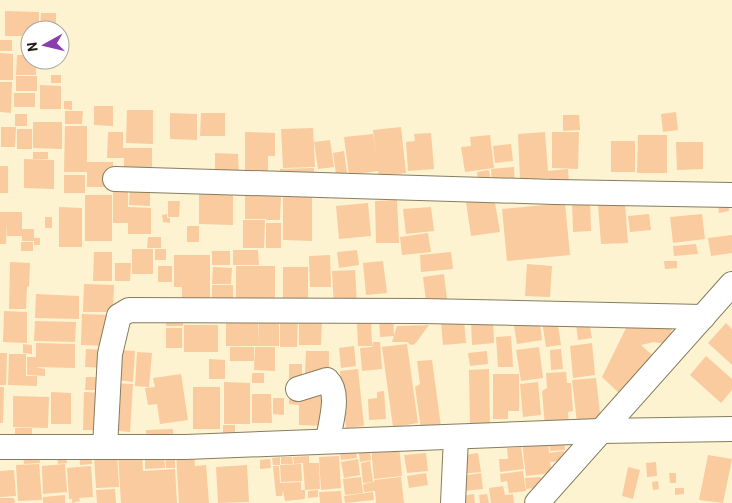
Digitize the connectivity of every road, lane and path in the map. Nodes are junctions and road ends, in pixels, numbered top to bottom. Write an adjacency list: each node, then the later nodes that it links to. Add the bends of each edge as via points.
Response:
1 (115, 179): 2 (street)
2 (732, 195)
3 (732, 284): 4 (street)
4 (703, 317): 7 (street); 11 (street, via 423,311 129,310 118,316 110,354)
5 (298, 389): 9 (street, via 327,380 332,385 334,393)
6 (732, 428): 7 (street)
7 (600, 432): 8 (street); 13 (street)
8 (456, 437): 9 (street); 12 (street)
9 (328, 441): 11 (street)
10 (0, 447): 11 (street)
11 (106, 447)
12 (453, 503)
13 (536, 503)

